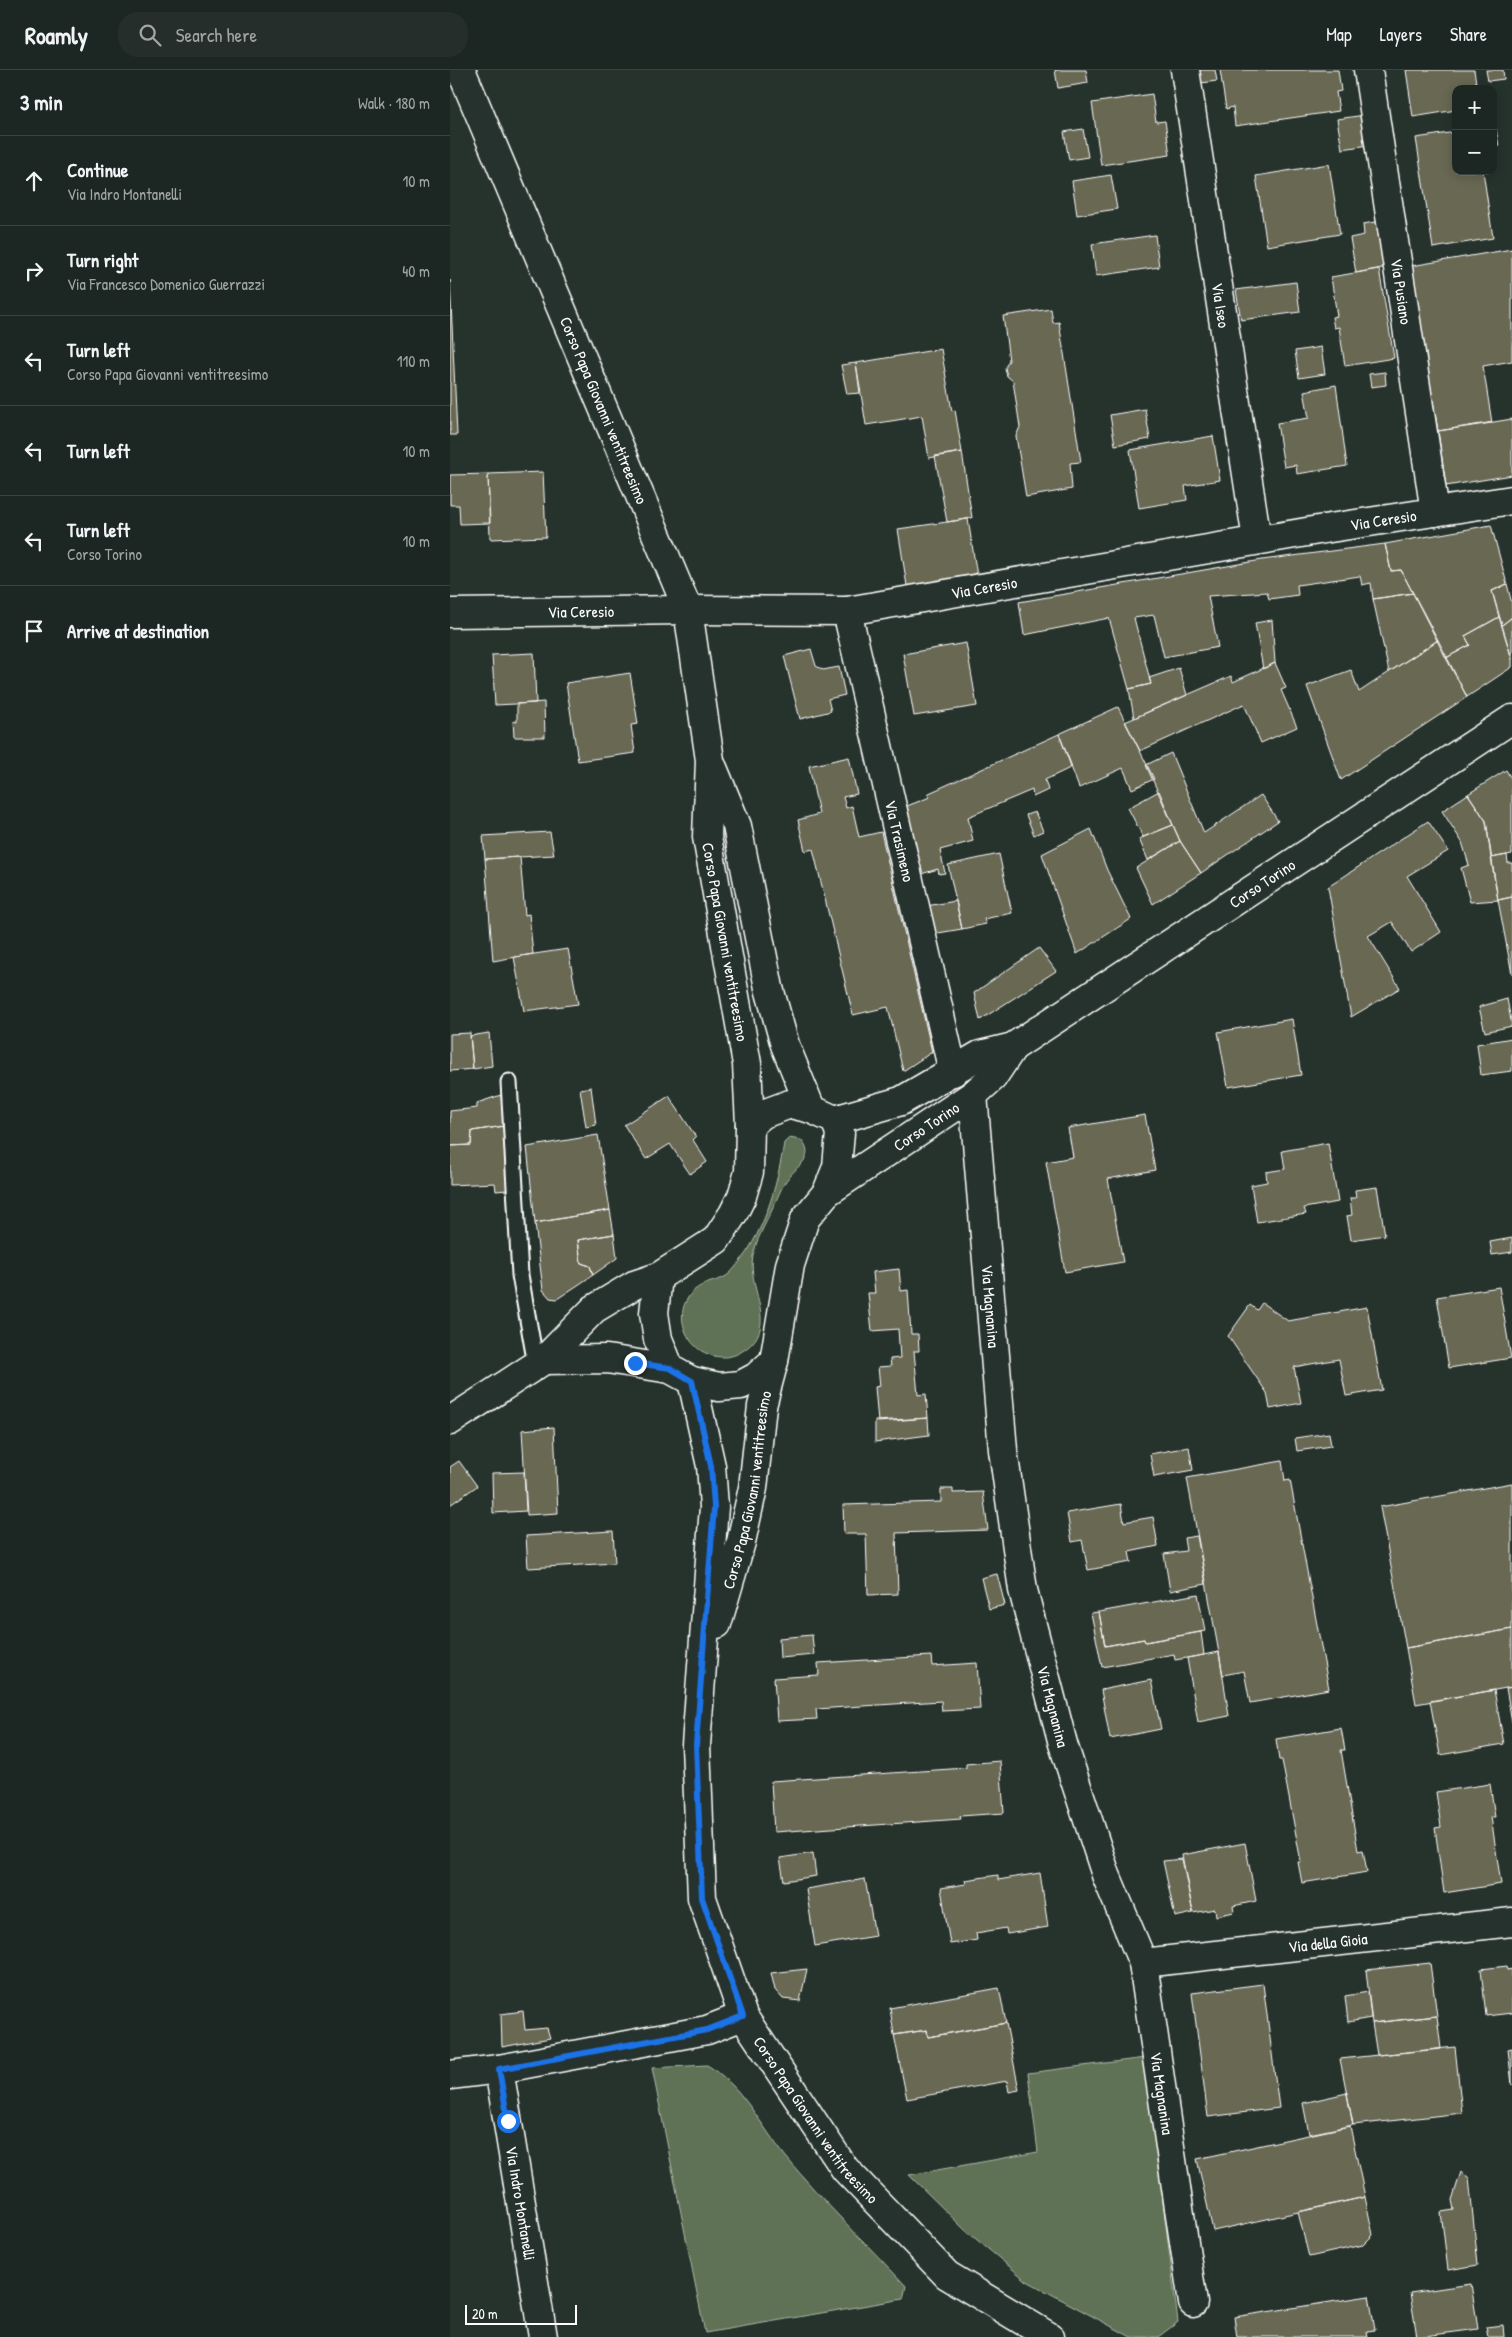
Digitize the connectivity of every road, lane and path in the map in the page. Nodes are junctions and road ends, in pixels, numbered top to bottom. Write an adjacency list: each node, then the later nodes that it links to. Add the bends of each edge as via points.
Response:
1 (461, 70): 7 (main road, Corso Papa Giovanni ventitreesimo)
2 (1185, 70): 6 (main road, Via Iseo)
3 (1368, 70): 5 (main road, Via Pusiano)
4 (1512, 500): 5 (main road, Via Ceresio)
5 (1435, 512): 6 (main road, Via Ceresio)
6 (1257, 540): 8 (main road, Via Ceresio)
7 (688, 610): 8 (main road, Via Ceresio); 9 (main road, Via Ceresio); 11 (main road, Corso Papa Giovanni ventitreesimo)
8 (847, 611): 13 (main road, Via Trasimeno)
9 (450, 613)
10 (1512, 719): 12 (main road, Corso Torino)
11 (710, 760): 16 (main road, Corso Papa Giovanni ventitreesimo, via 737,826 769,988 785,1045); 17 (main road, Corso Papa Giovanni ventitreesimo, via 707,837 747,1064)
12 (1013, 1047): 13 (main road, Corso Torino, via 980,1055); 15 (main road, Corso Torino, via 993,1077)
13 (953, 1072): 16 (main road, Corso Torino, via 901,1101)
14 (509, 1082): 21 (lane, via 520,1274)
15 (972, 1095): 18 (main road, Corso Torino); 26 (main road, Via Magnanina, via 1003,1450 1023,1590 1063,1744 1106,1875)
16 (823, 1114): 17 (main road, via 790,1104 763,1114); 18 (main road, Corso Papa Giovanni ventitreesimo, via 840,1133 837,1167)
17 (750, 1124): 19 (main road, Corso Papa Giovanni ventitreesimo, via 749,1172 734,1214 716,1240)
18 (827, 1192): 20 (main road, Corso Papa Giovanni ventitreesimo, via 805,1219 790,1265)
19 (658, 1276): 21 (main road, via 634,1285 594,1309); 22 (main road, Corso Papa Giovanni ventitreesimo, via 654,1313 658,1339)
20 (774, 1361): 22 (main road, via 756,1378 740,1386 719,1387); 24 (main road, Corso Papa Giovanni ventitreesimo, via 762,1406 753,1488 741,1542)
21 (540, 1362): 22 (main road, via 607,1359); 23 (main road)
22 (681, 1375): 24 (main road, Corso Papa Giovanni ventitreesimo, via 711,1466 714,1507)
23 (450, 1422)
24 (702, 1676): 27 (main road, Corso Papa Giovanni ventitreesimo, via 696,1745 702,1898)
25 (1512, 1922): 26 (main road, Via della Gioia)
26 (1143, 1962): 30 (main road, Via Magnanina)
27 (743, 2016): 28 (main road, via 707,2030); 32 (main road, Corso Papa Giovanni ventitreesimo, via 845,2169 948,2275)
28 (499, 2069): 29 (main road); 31 (main road, Via Indro Montanelli)
29 (450, 2075)
30 (1193, 2303)
31 (543, 2337)
32 (1050, 2337)

